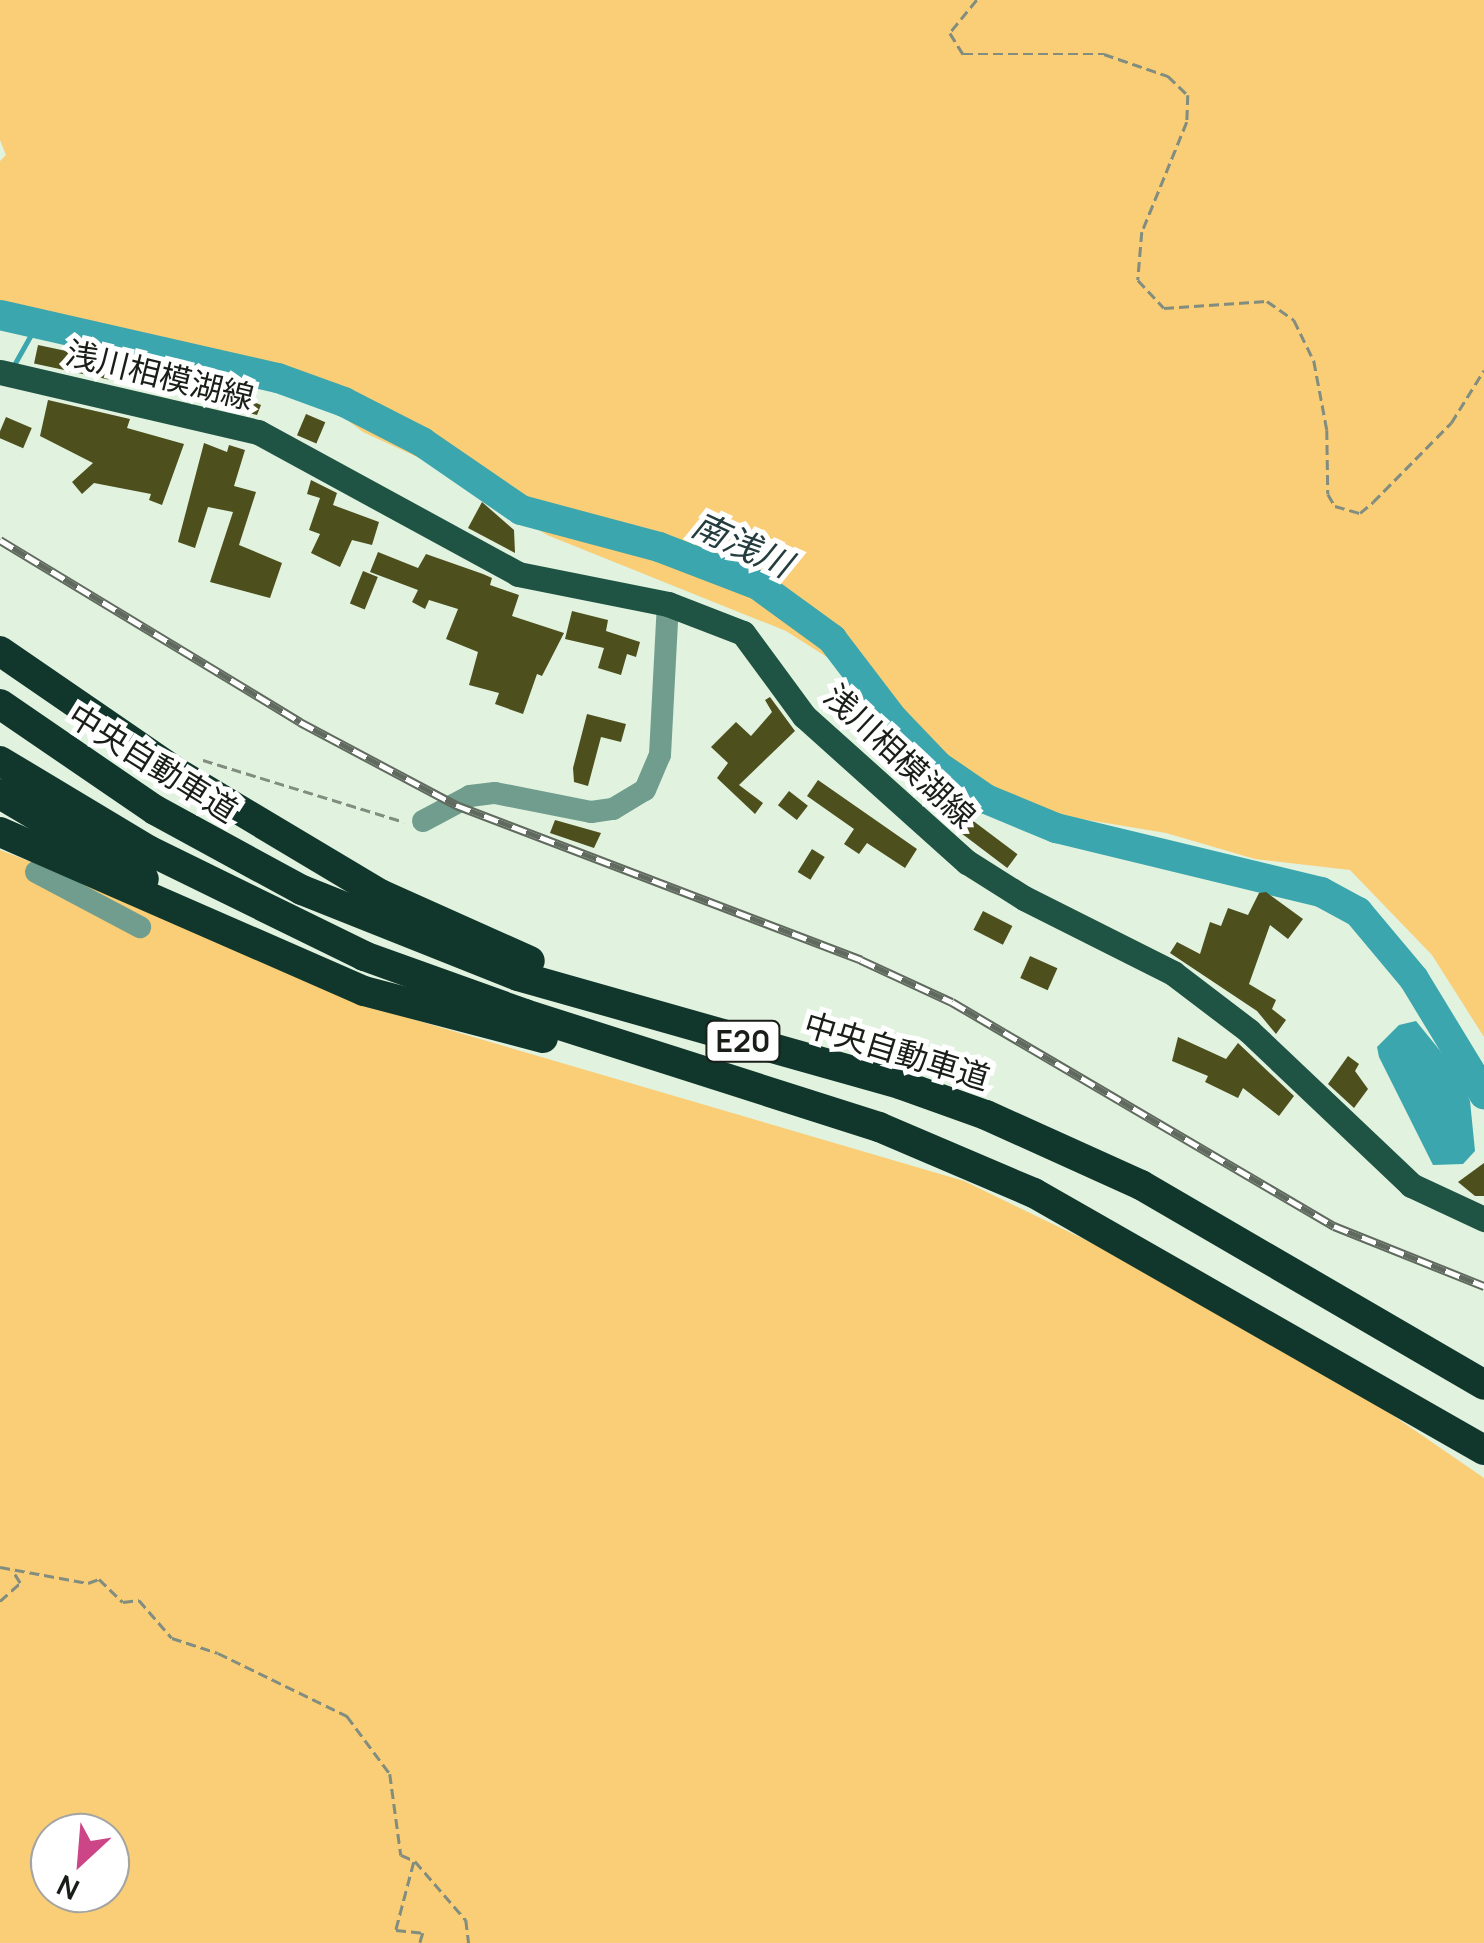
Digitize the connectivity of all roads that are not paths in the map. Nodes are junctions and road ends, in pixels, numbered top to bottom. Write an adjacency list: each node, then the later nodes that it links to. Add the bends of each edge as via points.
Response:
1 (0, 372): 2 (main road, 浅川相模湖線, via 258,432 518,574)
2 (668, 604): 9 (street, via 661,743 646,790 613,809 591,812 495,792 470,796); 16 (main road, 浅川相模湖線, via 743,632 814,726 967,862 1173,972 1249,1031 1411,1185)
3 (0, 652): 5 (highway, bridge)
4 (0, 665): 5 (highway, bridge)
5 (63, 699): 14 (highway, bridge, via 421,914 528,960)
6 (0, 704): 14 (highway, 中央自動車道 / E20, via 155,810 379,924 571,994)
7 (0, 761): 15 (highway, E20, via 164,858 364,956)
8 (0, 794): 13 (highway)
9 (423, 821)
10 (0, 832): 13 (highway)
11 (36, 872): 12 (street)
12 (140, 927)
13 (282, 955): 15 (highway, via 398,1004)
14 (822, 1062): 17 (highway, 中央自動車道 / E20, via 986,1115 1141,1185)
15 (879, 1127): 18 (highway, E20, via 1111,1234)
16 (1484, 1218)
17 (1484, 1385)
18 (1484, 1450)

